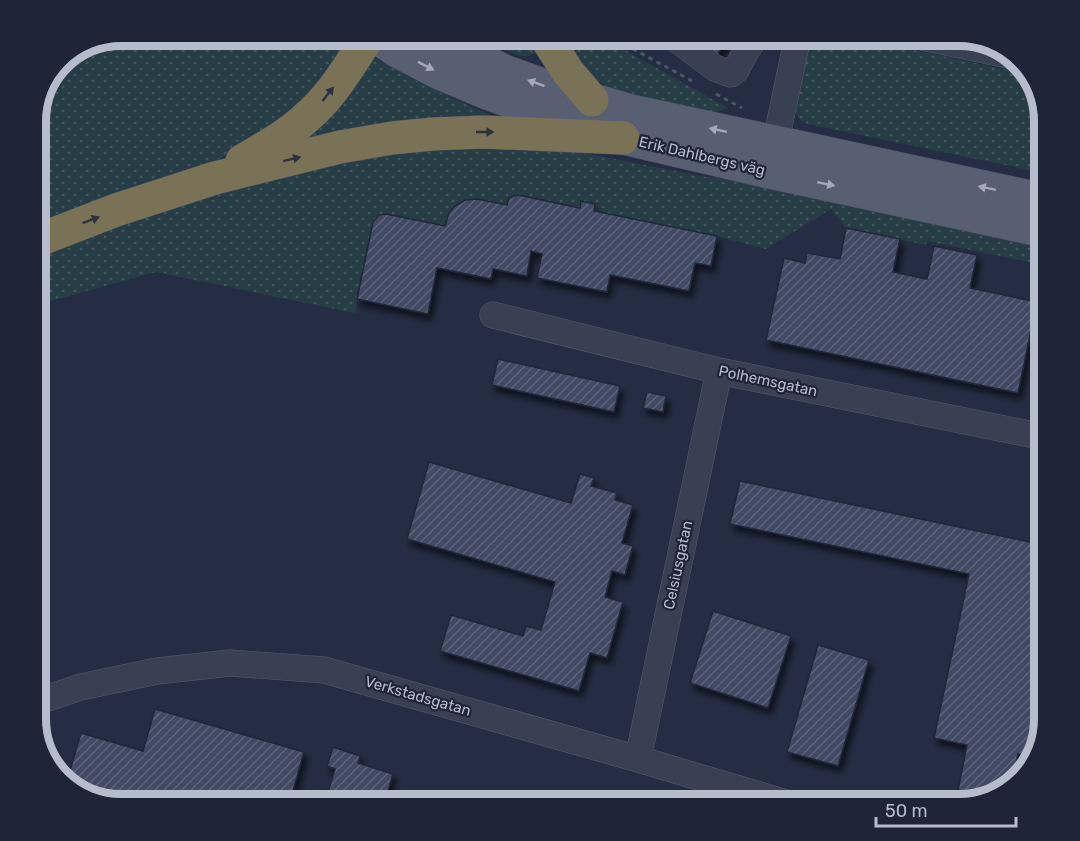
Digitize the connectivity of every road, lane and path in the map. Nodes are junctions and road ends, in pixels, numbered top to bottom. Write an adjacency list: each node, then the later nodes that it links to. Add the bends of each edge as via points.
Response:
1 (361, 47): 14 (highway, one-way to 1, via 308,117)
2 (391, 47): 12 (main road, Erik Dahlbergs väg, one-way to 12, via 488,93)
3 (456, 47): 11 (main road, Erik Dahlbergs väg, one-way to 3, via 504,71)
4 (552, 47): 11 (highway)
5 (630, 47): 9 (path)
6 (687, 47): 7 (street, via 715,68 731,74)
7 (749, 47)
8 (796, 47): 13 (street)
9 (695, 82)
10 (716, 94): 13 (path, via 748,111)
11 (592, 100): 13 (main road, Erik Dahlbergs väg, one-way to 11)
12 (623, 138): 13 (main road, Erik Dahlbergs väg); 14 (highway, one-way to 12, via 392,138 484,132)
13 (775, 145): 15 (main road, Erik Dahlbergs väg, one-way to 13); 16 (main road, Erik Dahlbergs väg, one-way to 16)
14 (215, 178): 17 (highway, one-way to 14)
15 (1034, 198)
16 (1034, 228)
17 (47, 237)
18 (494, 315): 19 (street, Polhemsgatan)
19 (719, 371): 20 (street, Polhemsgatan); 22 (street, Celsiusgatan)
20 (1034, 435)
21 (47, 698): 22 (street, Verkstadsgatan, via 157,671 230,663 324,670)
22 (638, 759): 23 (street, Verkstadsgatan)
23 (756, 794)

